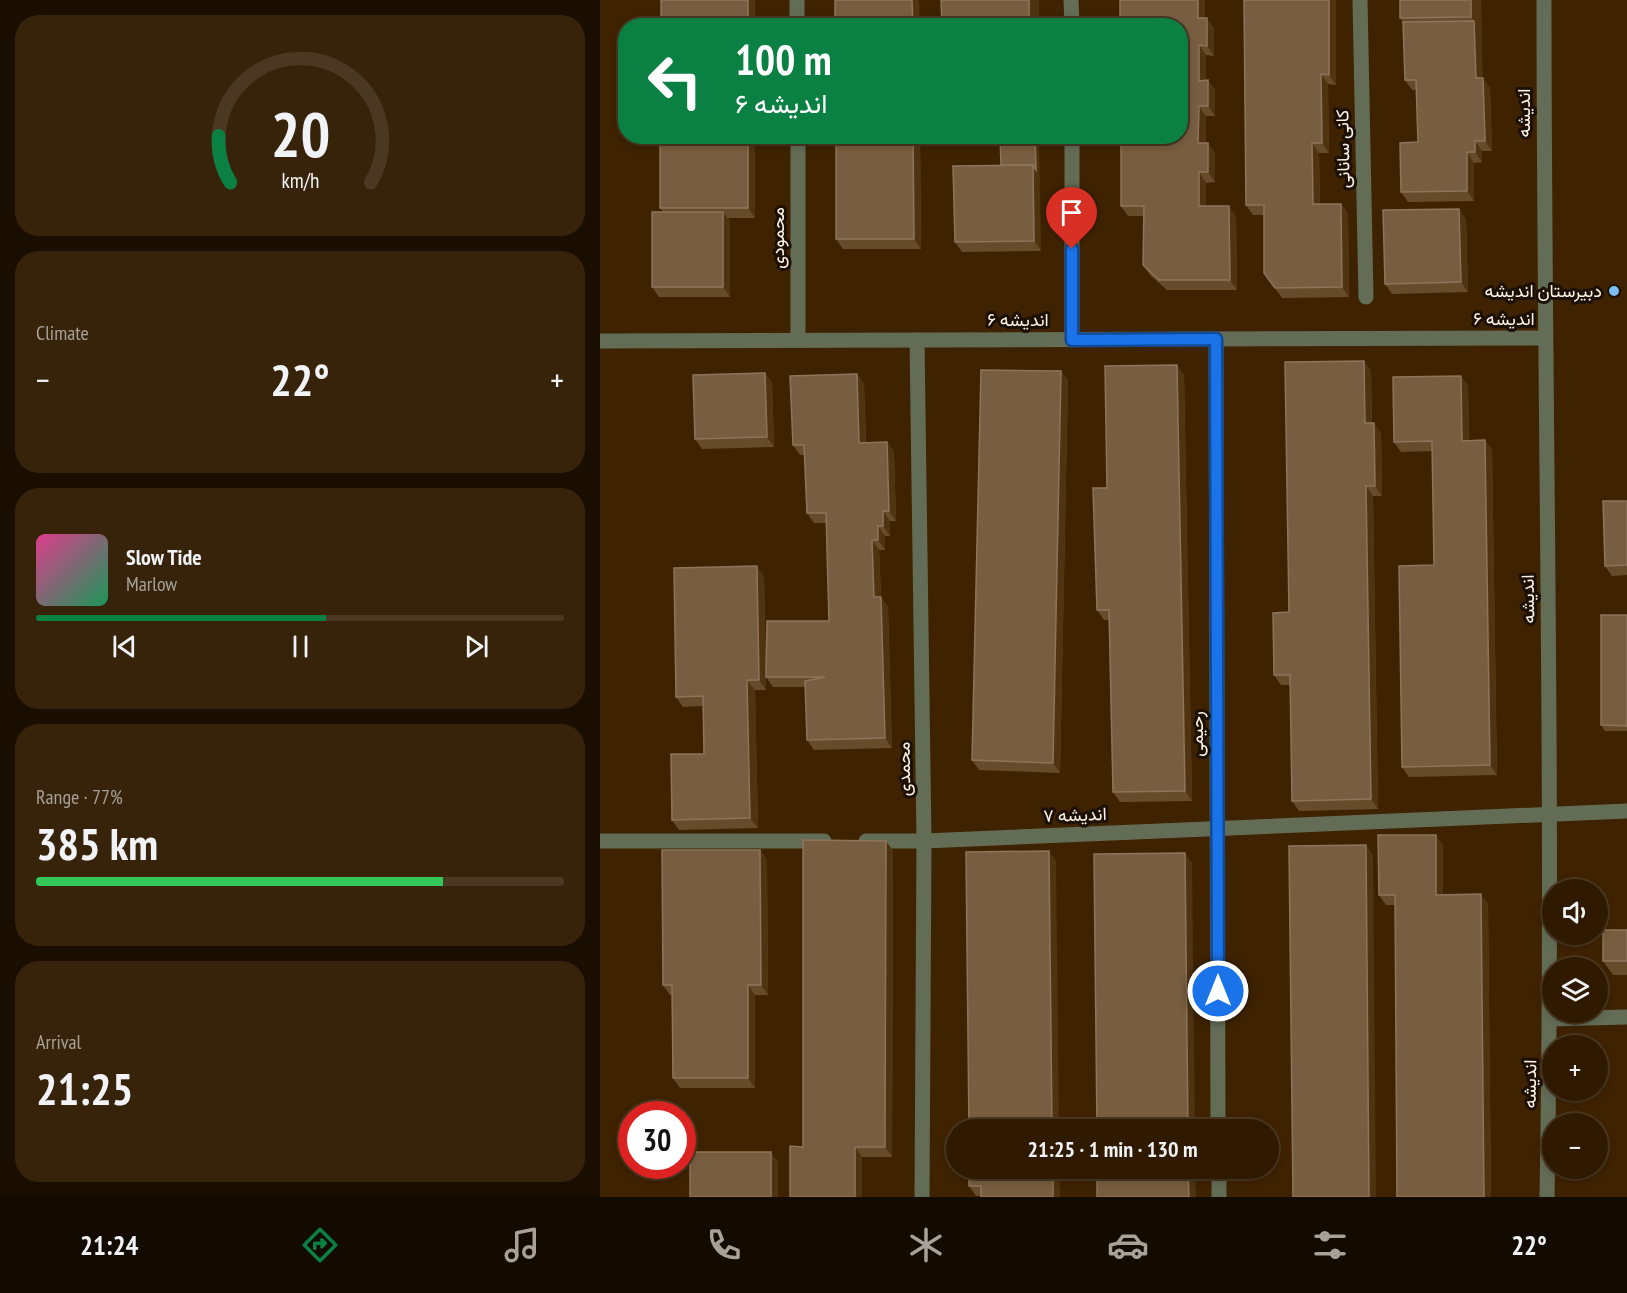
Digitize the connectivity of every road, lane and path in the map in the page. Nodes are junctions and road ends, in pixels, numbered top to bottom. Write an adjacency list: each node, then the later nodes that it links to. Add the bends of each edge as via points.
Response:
1 (797, 0): 5 (street)
2 (1071, 0): 6 (street)
3 (1360, 0): 9 (street, کانی سانانی)
4 (1544, 0): 11 (street, اندیشه)
5 (797, 18)
6 (1072, 18)
7 (798, 144): 12 (street, محمودی)
8 (1072, 144): 14 (street)
9 (1366, 297)
10 (1216, 339): 11 (street, اندیشه ۶); 14 (street, اندیشه ۶); 18 (street, رحیمی)
11 (1544, 339): 17 (street, اندیشه)
12 (798, 340): 13 (street, اندیشه ۶); 15 (street, اندیشه ۶)
13 (917, 340): 14 (street, اندیشه ۶); 20 (street, محمدی)
14 (1072, 340)
15 (600, 341)
16 (1627, 811): 17 (street, اندیشه ۷)
17 (1550, 815): 18 (street, اندیشه ۷); 21 (street, اندیشه)
18 (1216, 829): 20 (street, اندیشه ۷); 25 (street, رحیمی)
19 (600, 841): 20 (street, اندیشه ۷)
20 (924, 841): 27 (street, محمدی)
21 (1550, 957)
22 (1608, 1017): 23 (street)
23 (1627, 1017)
24 (1550, 1023): 29 (street, اندیشه)
25 (1218, 1119)
26 (1219, 1179): 28 (street)
27 (921, 1197)
28 (1219, 1197)
29 (1547, 1197)

